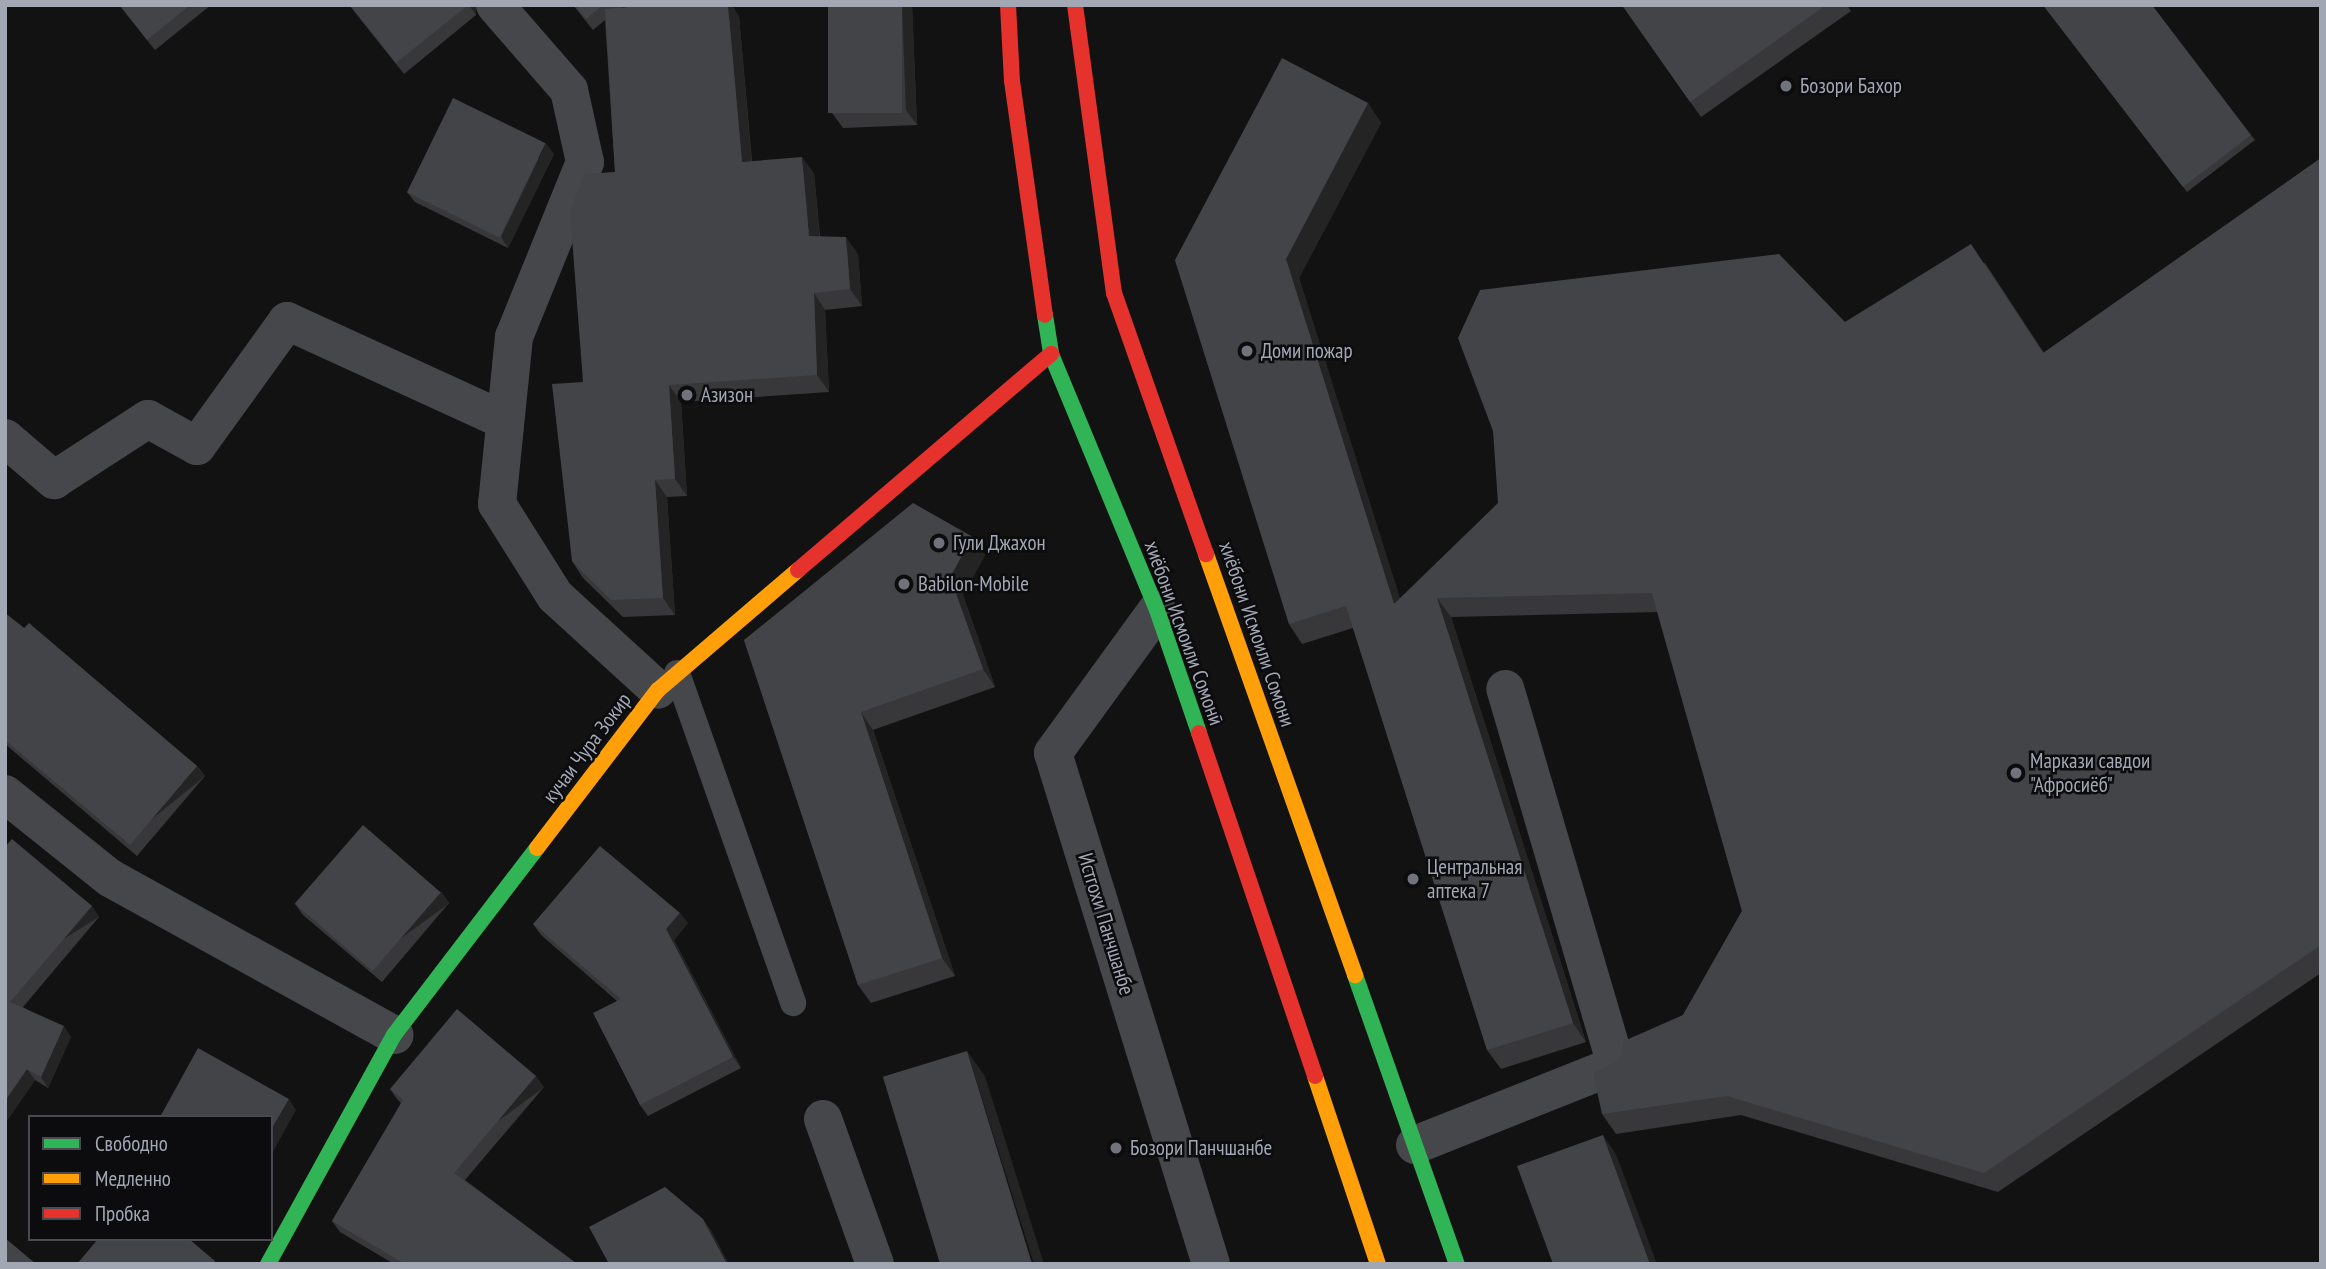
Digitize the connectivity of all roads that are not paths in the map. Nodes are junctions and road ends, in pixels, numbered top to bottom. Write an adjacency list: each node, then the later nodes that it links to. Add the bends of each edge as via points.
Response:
1 (495, 5): 5 (street, via 569,90 585,162 514,337)
2 (1008, 5): 4 (main road, хиёбони Исмоили Сомонӣ, via 1012,81)
3 (1074, 5): 14 (main road, хиёбони Исмоили Сомони, via 1114,293)
4 (1051, 354): 7 (main road, хиёбони Исмоили Сомонӣ); 8 (main road, кучаи Чура Зокир)
5 (501, 419): 6 (street, via 287,321 197,446 148,419 54,480); 8 (street, via 497,504 555,596)
6 (5, 438)
7 (1157, 610): 17 (street, Истгохи Панчшанбе, via 1053,753); 18 (main road, хиёбони Исмоили Сомонӣ)
8 (667, 681): 11 (lane); 12 (main road, кучаи Чура Зокир)
9 (1505, 689): 14 (street, via 1616,1065)
10 (5, 794): 12 (street, via 110,878)
11 (793, 1003)
12 (394, 1035): 15 (main road, кучаи Чура Зокир)
13 (823, 1119): 16 (street)
14 (1416, 1145): 19 (main road, хиёбони Исмоили Сомони)
15 (268, 1264)
16 (875, 1264)
17 (1210, 1264)
18 (1378, 1264)
19 (1457, 1264)

